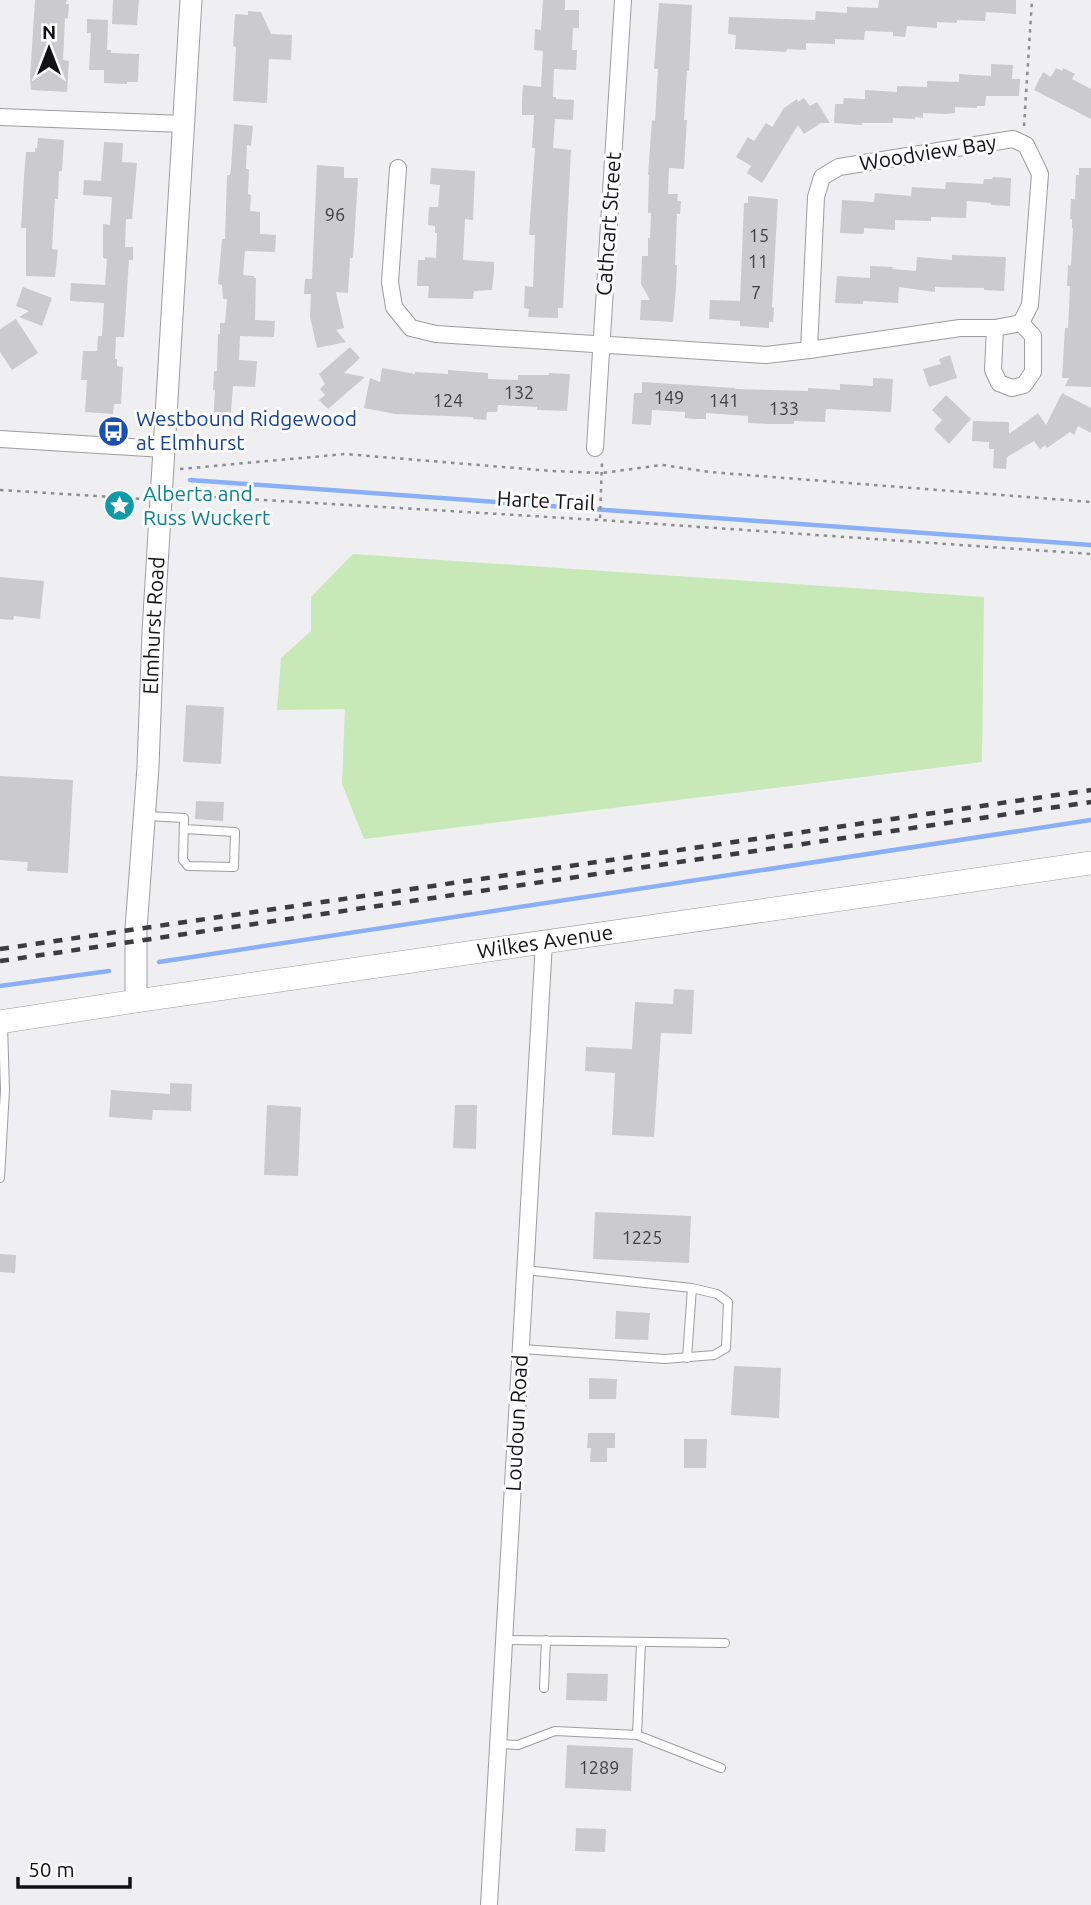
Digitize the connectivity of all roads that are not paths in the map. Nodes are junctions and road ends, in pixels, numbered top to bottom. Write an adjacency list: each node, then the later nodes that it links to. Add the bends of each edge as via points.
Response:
1 (191, 0): 4 (street, Elmhurst Road)
2 (623, 0): 8 (street, Cathcart Street)
3 (0, 117): 4 (street)
4 (184, 124): 12 (street, Elmhurst Road)
5 (398, 168): 8 (street, via 390,282 394,307 411,327 436,334)
6 (1021, 323): 7 (street); 7 (street, via 1033,337 1032,372 1024,384 1012,388 999,383 993,370); 9 (street, Woodview Bay, via 1030,305 1040,174 1026,145 1013,139 839,167 822,177)
7 (995, 328): 9 (street, via 960,328)
8 (601, 345): 9 (street, via 766,355); 11 (street, Cathcart Street)
9 (808, 350)
10 (0, 439): 12 (street)
11 (595, 448)
12 (164, 449): 13 (street, Elmhurst Road)
13 (144, 816): 14 (lane, via 184,818); 17 (street, Elmhurst Road)
14 (184, 829): 14 (lane, via 183,860 188,866 234,867 235,832)
15 (1091, 863): 16 (main road, Wilkes Avenue)
16 (544, 942): 17 (main road, Wilkes Avenue); 21 (street, Loudoun Road)
17 (136, 1001): 18 (main road, Wilkes Avenue)
18 (2, 1022): 19 (lane)
19 (2, 1090): 20 (lane)
20 (0, 1178)
21 (525, 1270): 22 (lane); 23 (street, Loudoun Road)
22 (692, 1288): 24 (lane); 24 (lane, via 728,1302 726,1348 714,1355)
23 (522, 1349): 24 (lane); 25 (street, Loudoun Road)
24 (687, 1358)
25 (505, 1640): 26 (lane); 31 (street, Loudoun Road)
26 (546, 1640): 27 (lane); 29 (lane)
27 (642, 1642): 28 (lane); 30 (lane)
28 (725, 1643)
29 (544, 1688)
30 (637, 1735): 31 (lane, via 555,1731 518,1745); 32 (lane)
31 (498, 1744): 33 (street, Loudoun Road)
32 (721, 1768)
33 (489, 1905)

